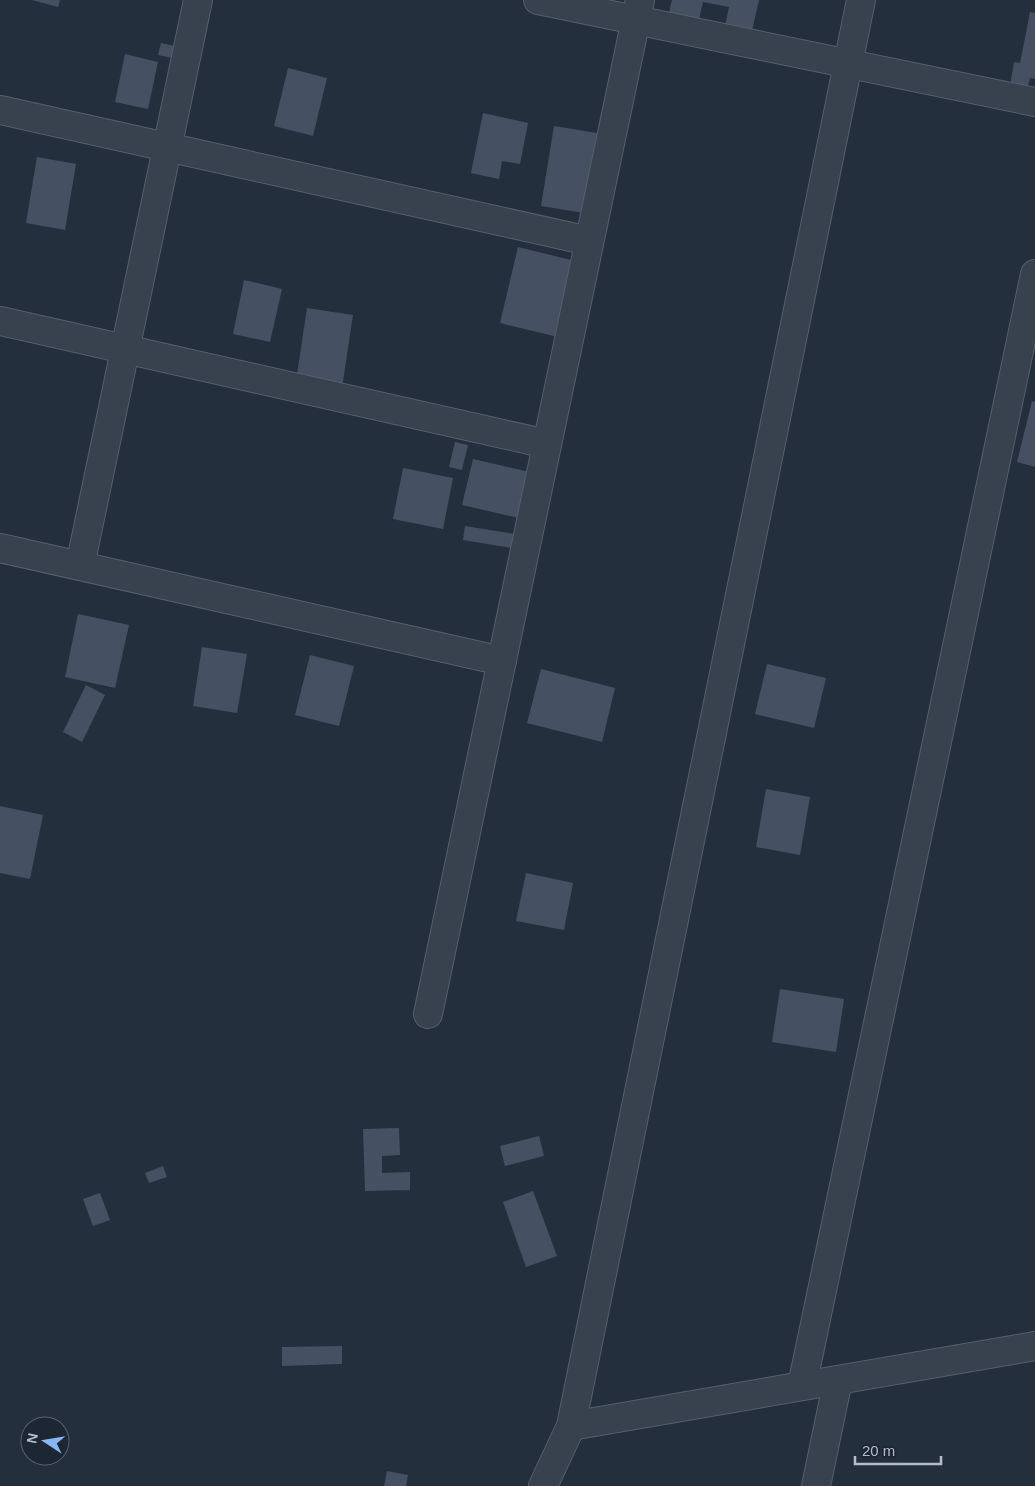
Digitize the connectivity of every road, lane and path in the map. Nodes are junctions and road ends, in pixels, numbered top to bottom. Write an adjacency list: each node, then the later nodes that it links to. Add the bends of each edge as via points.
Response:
1 (198, 0): 8 (street)
2 (538, 0): 4 (street)
3 (862, 0): 5 (street)
4 (638, 10): 5 (street); 9 (street)
5 (848, 63): 6 (street); 21 (street)
6 (1035, 102)
7 (0, 110): 8 (street)
8 (167, 147): 9 (street); 12 (street)
9 (590, 241): 13 (street)
10 (1035, 274): 20 (street)
11 (0, 321): 12 (street)
12 (125, 349): 13 (street); 15 (street)
13 (547, 444): 16 (street)
14 (0, 548): 15 (street)
15 (80, 566): 16 (street)
16 (502, 661): 17 (street)
17 (428, 1014)
18 (1035, 1346): 19 (street)
19 (838, 1380): 20 (street); 23 (street)
20 (802, 1386): 21 (street)
21 (571, 1426): 22 (street)
22 (543, 1486)
23 (816, 1486)

